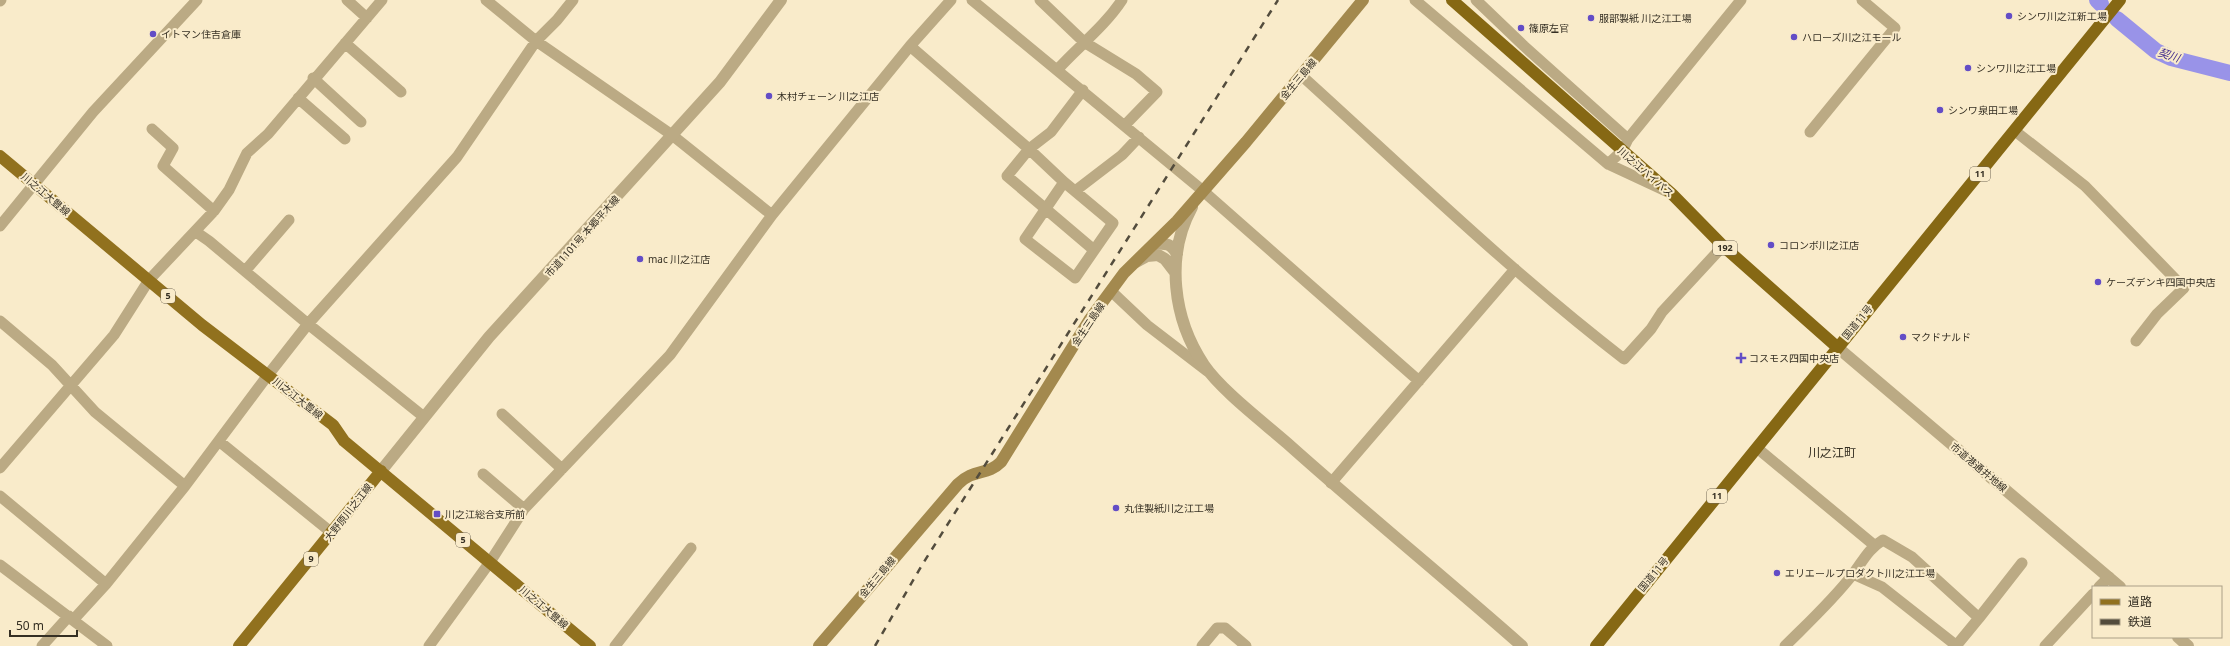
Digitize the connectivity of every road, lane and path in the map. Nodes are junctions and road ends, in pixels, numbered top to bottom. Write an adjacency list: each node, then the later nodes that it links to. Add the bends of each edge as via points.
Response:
1 (197, 0): 43 (street, via 93,112)
2 (347, 0): 18 (street)
3 (382, 0): 18 (street)
4 (486, 0): 19 (street)
5 (573, 0): 19 (street)
6 (781, 0): 34 (street, 市道1101号 本郷平木線, via 720,82)
7 (951, 0): 22 (street)
8 (972, 0): 23 (street)
9 (1040, 0): 20 (street)
10 (1122, 0): 20 (street, via 1096,33)
11 (1363, 0): 24 (main road, 金生三島線)
12 (1415, 0): 41 (street)
13 (1452, 0): 39 (highway, 川之江バイパス / 192)
14 (1476, 0): 37 (street)
15 (1741, 0): 37 (street)
16 (1862, 0): 33 (street, via 1895,28)
17 (2120, 0): 32 (highway, 国道11号 / 11)
18 (367, 18): 21 (street)
19 (536, 41): 34 (street); 64 (street, via 457,157)
20 (1084, 42): 23 (street); 30 (street, via 1136,74 1157,92)
21 (345, 43): 25 (street); 27 (street)
22 (910, 46): 38 (street); 49 (street)
23 (1058, 69): 26 (street)
24 (1302, 76): 45 (main road, 金生三島線); 58 (street)
25 (313, 78): 28 (street); 29 (street)
26 (1083, 90): 30 (street); 38 (street, via 1051,132)
27 (401, 92)
28 (298, 98): 36 (street); 48 (street, via 268,134 247,153 229,190)
29 (361, 122)
30 (1125, 125): 35 (street)
31 (152, 129): 48 (street, via 173,148 163,166)
32 (2015, 131): 65 (street, via 2085,186 2184,288 2157,314); 66 (highway, 国道11号 / 11)
33 (1810, 132)
34 (672, 135): 49 (street); 72 (street, 市道1101号 本郷平木線, via 489,337)
35 (1139, 137): 44 (street, via 1122,155); 45 (street)
36 (345, 139)
37 (1628, 139): 39 (street)
38 (1029, 149): 42 (street); 47 (street, via 1007,176)
39 (1622, 151): 41 (street); 46 (highway, 川之江バイパス / 192)
40 (0, 156): 43 (main road, 川之江大豊線 / 5)
41 (1608, 164): 46 (street)
42 (1064, 182): 44 (street); 47 (street)
43 (35, 185): 51 (street); 61 (main road, 川之江大豊線 / 5)
44 (1075, 191): 55 (street, via 1113,223)
45 (1200, 193): 53 (main road, 金生三島線); 56 (street, via 1186,218); 69 (street)
46 (1672, 194): 54 (highway, 川之江バイパス / 192)
47 (1046, 209): 55 (street); 55 (street, via 1025,239 1075,278)
48 (214, 210): 52 (street)
49 (772, 215): 76 (street, via 670,355)
50 (289, 220): 59 (street)
51 (0, 226)
52 (196, 232): 59 (street); 61 (street)
53 (1156, 244): 56 (street, via 1166,243 1172,246); 57 (main road, 金生三島線)
54 (1723, 246): 58 (street, via 1662,312 1651,330 1624,359); 66 (highway, 川之江バイパス / 192)
55 (1094, 250)
56 (1177, 254): 60 (street)
57 (1136, 262): 60 (street, via 1147,256 1158,255 1165,259); 62 (main road, 金生三島線)
58 (1514, 269): 69 (street)
59 (245, 271): 64 (street)
60 (1175, 272): 68 (street, via 1180,307 1189,336 1205,366)
61 (149, 280): 67 (main road, 川之江大豊線 / 5, via 202,325); 70 (street, via 114,335)
62 (1111, 291): 68 (street, via 1147,325); 104 (main road, 金生三島線, via 1090,319 1001,462 989,470 966,476 958,484)
63 (0, 321): 70 (street, via 52,365)
64 (308, 324): 67 (street); 72 (street)
65 (2136, 341)
66 (1838, 347): 74 (highway, 国道11号 / 11); 90 (street, 市道港通井地線)
67 (268, 375): 73 (street); 77 (main road, 川之江大豊線 / 5, via 333,425 344,441)
68 (1216, 378): 79 (street)
69 (1419, 381): 79 (street)
70 (71, 386): 75 (street); 80 (street, via 95,412)
71 (502, 414): 76 (street)
72 (424, 417): 77 (street, 市道1101号 本郷平木線)
73 (220, 442): 80 (street); 83 (street)
74 (1757, 448): 84 (street); 108 (highway, 国道11号 / 11)
75 (0, 468)
76 (562, 469): 82 (street)
77 (381, 471): 83 (main road, 大野原川之江線 / 9); 86 (main road, 川之江大豊線 / 5)
78 (483, 474): 82 (street)
79 (1331, 483): 107 (street)
80 (185, 486): 91 (street)
81 (0, 496): 91 (street)
82 (524, 509): 86 (street)
83 (332, 533): 100 (main road, 大野原川之江線 / 9)
84 (1874, 545): 89 (street); 96 (street, via 1883,540 1901,549)
85 (691, 548): 103 (street)
86 (490, 562): 101 (street); 102 (main road, 川之江大豊線 / 5)
87 (2022, 563): 96 (street)
88 (0, 565): 95 (street)
89 (1853, 574): 109 (street); 110 (street, via 1882,587)
90 (2109, 577): 92 (street); 93 (street, 市道港通井地線)
91 (106, 584): 95 (street)
92 (2101, 586)
93 (2119, 586)
94 (2092, 595): 111 (street)
95 (71, 618): 98 (street); 99 (street)
96 (1979, 618): 110 (street)
97 (2179, 638): 112 (street)
98 (42, 646)
99 (107, 646)
100 (239, 646)
101 (429, 646)
102 (590, 646)
103 (615, 646)
104 (819, 646)
105 (1202, 646): 106 (street, via 1217,628 1226,628)
106 (1246, 646)
107 (1522, 646)
108 (1596, 646)
109 (1785, 646)
110 (1956, 646)
111 (2045, 646)
112 (2188, 646)

